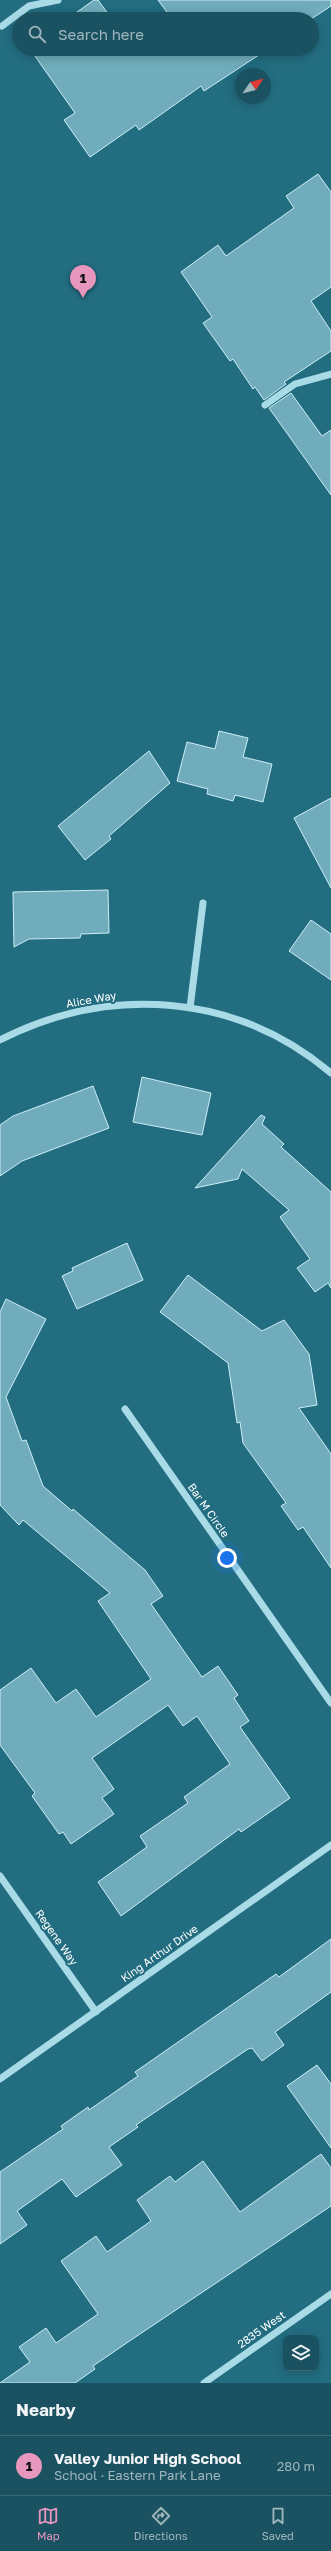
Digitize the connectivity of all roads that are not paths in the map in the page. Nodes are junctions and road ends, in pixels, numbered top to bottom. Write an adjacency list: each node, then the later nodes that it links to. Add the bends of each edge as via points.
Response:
1 (58, 0): 2 (street, via 29,6)
2 (21, 12)
3 (12, 19): 4 (street)
4 (2, 26)
5 (331, 374): 6 (street, via 295,384)
6 (265, 405)
7 (203, 903): 8 (street)
8 (190, 1008): 9 (street, Alice Way, via 153,1003 101,1007 48,1019); 10 (street, Alice Way, via 259,1027 288,1041)
9 (0, 1040)
10 (331, 1073)
11 (125, 1409): 12 (street, Bar M Circle)
12 (331, 1703)
13 (331, 1845): 15 (street, King Arthur Drive)
14 (0, 1876): 15 (street, Regene Way)
15 (96, 2012): 16 (street, King Arthur Drive)
16 (0, 2079)
17 (331, 2294): 18 (street, 2835 West)
18 (204, 2383)

